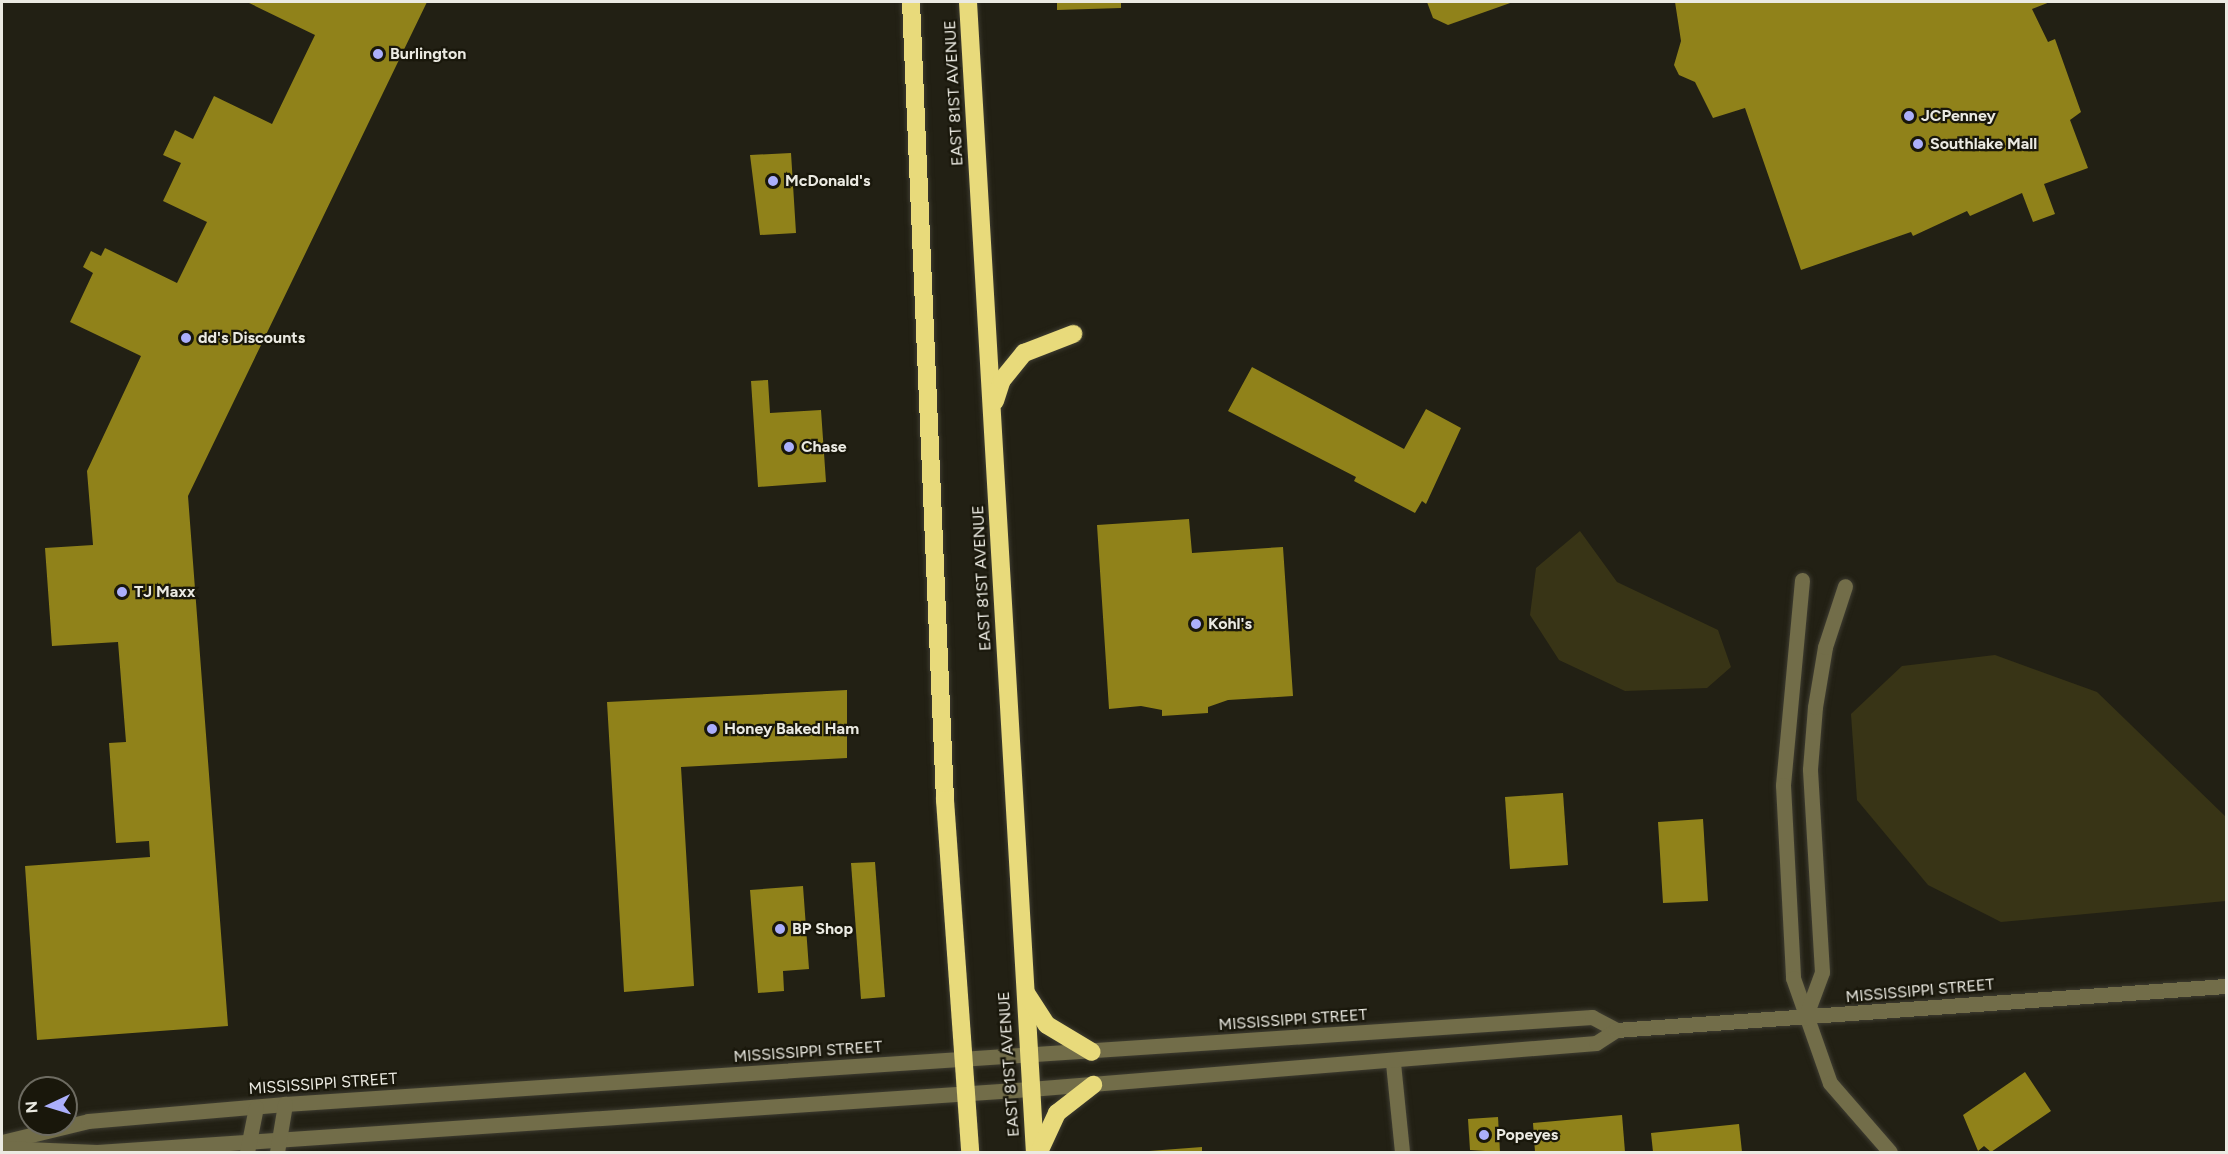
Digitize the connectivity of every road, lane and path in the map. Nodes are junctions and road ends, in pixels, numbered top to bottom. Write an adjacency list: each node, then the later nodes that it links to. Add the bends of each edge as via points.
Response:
1 (911, 2): 13 (highway, via 945,800)
2 (968, 2): 4 (highway, EAST 81ST AVENUE)
3 (1072, 334): 4 (highway, via 1024,353 1002,380)
4 (992, 412): 8 (highway, EAST 81ST AVENUE)
5 (1802, 580): 9 (street, via 1783,785 1793,978)
6 (1845, 586): 9 (street, via 1825,647 1815,707 1810,769 1822,972)
7 (2226, 986): 9 (street, MISSISSIPPI STREET)
8 (1023, 988): 11 (highway, via 1047,1024); 12 (highway, EAST 81ST AVENUE)
9 (1805, 1018): 10 (street, MISSISSIPPI STREET); 27 (street, via 1830,1083)
10 (1616, 1030): 11 (street, MISSISSIPPI STREET, via 1592,1017); 14 (street, MISSISSIPPI STREET, via 1596,1044)
11 (1092, 1052): 12 (street, MISSISSIPPI STREET)
12 (1027, 1056): 13 (street, MISSISSIPPI STREET); 16 (highway, EAST 81ST AVENUE)
13 (963, 1060): 17 (highway); 18 (street, MISSISSIPPI STREET)
14 (1393, 1063): 15 (street, MISSISSIPPI STREET); 26 (street)
15 (1093, 1085): 16 (street, MISSISSIPPI STREET); 25 (highway, via 1057,1113)
16 (1030, 1089): 17 (street, MISSISSIPPI STREET); 25 (highway, EAST 81ST AVENUE)
17 (966, 1094): 21 (street, MISSISSIPPI STREET); 24 (highway)
18 (285, 1104): 19 (street, MISSISSIPPI STREET); 21 (street)
19 (256, 1107): 20 (street, MISSISSIPPI STREET, via 88,1121); 22 (street)
20 (2, 1142)
21 (277, 1145): 22 (street, MISSISSIPPI STREET)
22 (248, 1146): 23 (street, MISSISSIPPI STREET, via 97,1152)
23 (2, 1148)
24 (970, 1152)
25 (1037, 1152)
26 (1402, 1152)
27 (1890, 1152)

